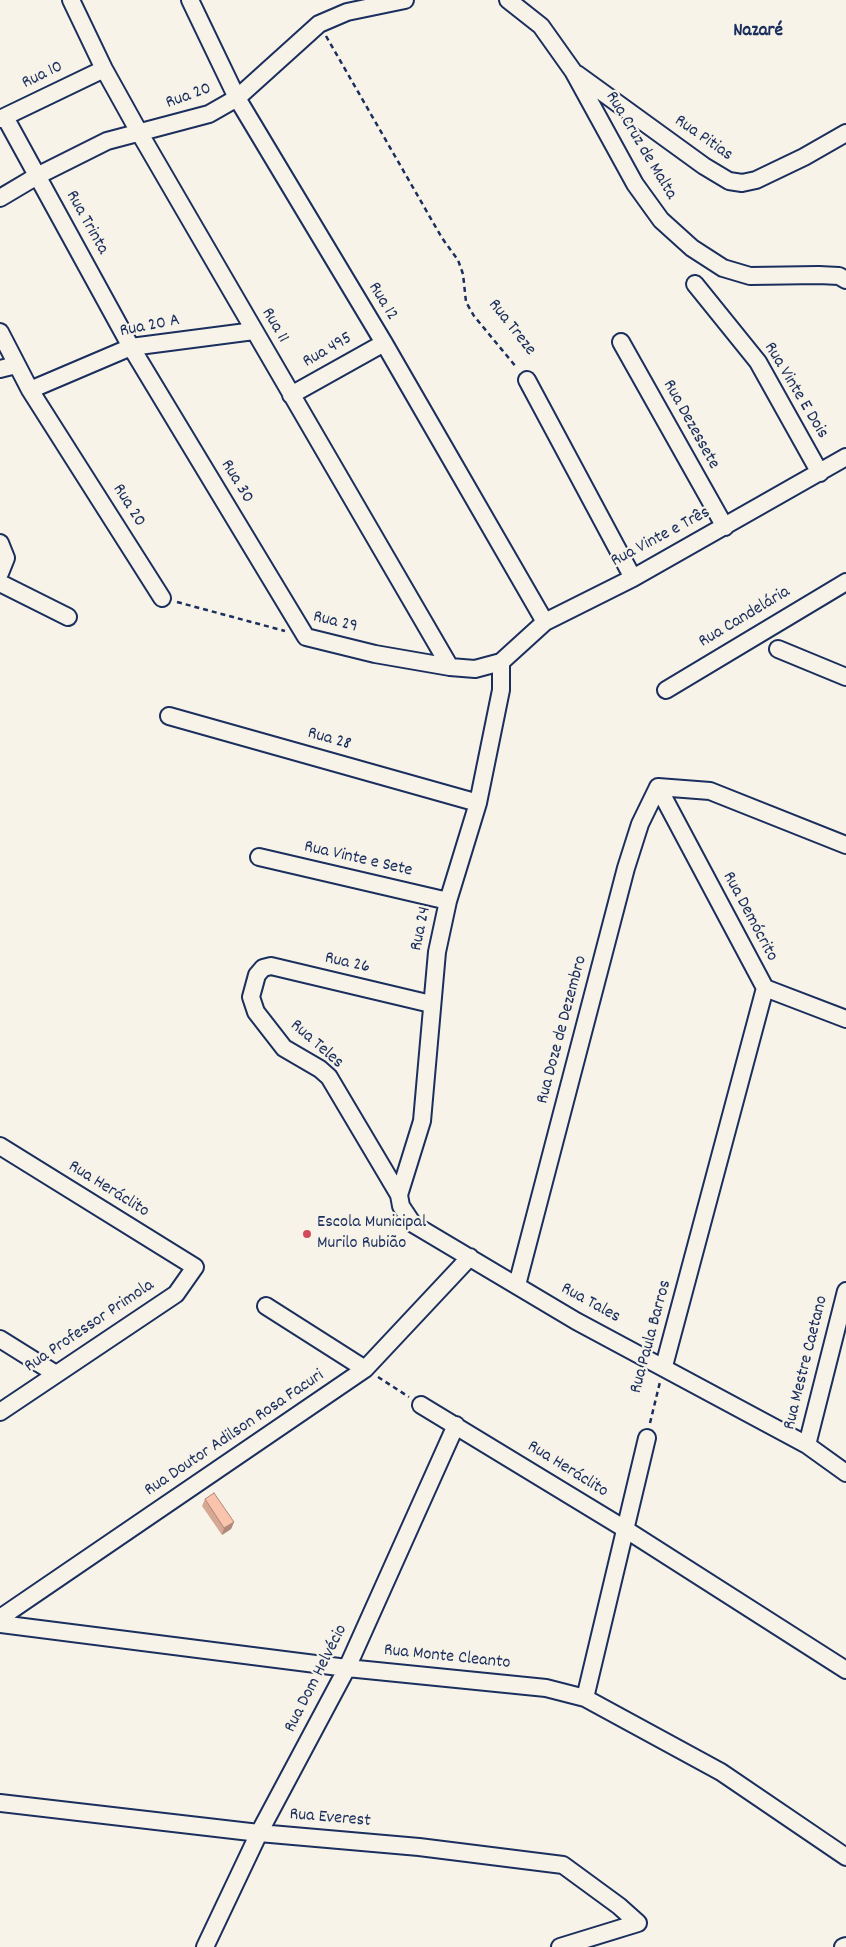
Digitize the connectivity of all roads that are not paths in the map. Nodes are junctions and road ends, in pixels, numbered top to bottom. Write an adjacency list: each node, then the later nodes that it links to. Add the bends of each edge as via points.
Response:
1 (71, 0): 5 (street, Rua 11)
2 (190, 0): 7 (street, Rua 12)
3 (405, 0): 7 (street, Rua 20, via 346,12 319,24)
4 (508, 0): 6 (street, via 541,26)
5 (104, 68): 8 (street, Rua 10); 9 (street, Rua 11)
6 (573, 71): 10 (street, Rua Pitias, via 729,181 756,180); 13 (street, Rua Cruz de Malta, via 635,184 661,220 692,248 722,268 750,276 820,275 839,276)
7 (236, 98): 9 (street, Rua 20, via 209,114); 17 (street, Rua 12)
8 (2, 118): 11 (street, Rua Trinta)
9 (139, 132): 11 (street, Rua 20, via 106,141); 16 (street, Rua 11)
10 (846, 133)
11 (37, 176): 12 (street, Rua 20); 19 (street, Rua Trinta)
12 (0, 198)
13 (846, 280)
14 (695, 284): 25 (street, Rua Vinte E Dois, via 758,362)
15 (0, 332): 20 (street, Rua 20)
16 (254, 332): 19 (street, Rua 20 A); 23 (street, Rua 11)
17 (384, 342): 23 (street, Rua 495); 34 (street, Rua 12)
18 (622, 342): 26 (street, Rua Dezessete)
19 (132, 347): 22 (street, Rua 20 A); 35 (street, Rua 30)
20 (8, 367): 22 (street, Rua 20)
21 (527, 380): 29 (street, Rua Treze)
22 (30, 390): 32 (street, Rua 20)
23 (291, 395): 38 (street, Rua 11)
24 (846, 457): 25 (street, Rua Vinte e Três)
25 (820, 473): 26 (street, Rua Vinte e Três)
26 (725, 527): 29 (street, Rua Vinte e Três)
27 (0, 543): 28 (street, via 6,558)
28 (0, 573)
29 (633, 578): 34 (street, Rua Vinte e Três)
30 (846, 582): 40 (street, Rua Candelária)
31 (0, 583): 33 (street)
32 (162, 598)
33 (68, 617)
34 (545, 622): 37 (street, Rua Vinte e Três)
35 (306, 637): 38 (street, Rua 29, via 375,654)
36 (778, 649): 39 (street)
37 (501, 662): 38 (street, Rua 29, via 475,669); 43 (street, Rua 24, via 501,690)
38 (450, 667)
39 (846, 677)
40 (666, 690)
41 (169, 716): 43 (street, Rua 28)
42 (658, 788): 44 (street, via 710,791); 48 (street, Rua Demócrito); 55 (street, Rua Doze de Dezembro, via 640,824 626,868)
43 (478, 803): 46 (street, Rua 24)
44 (846, 845)
45 (259, 857): 46 (street, Rua Vinte e Sete)
46 (448, 901): 49 (street, Rua 24, via 437,952)
47 (257, 975): 49 (street, Rua 26, via 263,968 271,966); 52 (street, Rua Teles, via 251,997 256,1012 284,1048 328,1077)
48 (765, 988): 50 (street, Rua Demócrito); 59 (street, Rua Paula Barros)
49 (431, 1004): 52 (street, Rua 24, via 422,1121)
50 (846, 1019)
51 (0, 1146): 54 (street, Rua Heráclito)
52 (400, 1200): 53 (street, Rua Tales, via 413,1224)
53 (470, 1257): 55 (street, Rua Tales); 60 (street, Rua Doutor Adilson Rosa Facuri)
54 (195, 1267): 61 (street, Rua Professor Primola, via 176,1294)
55 (518, 1285): 59 (street, Rua Tales, via 576,1321)
56 (846, 1291): 66 (street, Rua Mestre Caetano)
57 (266, 1306): 60 (street)
58 (0, 1339): 61 (street)
59 (664, 1366): 66 (street, Rua Tales)
60 (365, 1369): 69 (street, Rua Doutor Adilson Rosa Facuri)
61 (56, 1374): 63 (street, Rua Professor Primola)
62 (421, 1405): 64 (street, Rua Heráclito)
63 (0, 1412)
64 (456, 1425): 68 (street, Rua Heráclito); 71 (street, Rua Dom Helvécio)
65 (647, 1438): 68 (street)
66 (807, 1445): 67 (street, Rua Tales)
67 (846, 1473)
68 (625, 1529): 72 (street, Rua Heráclito); 73 (street)
69 (0, 1618)
70 (0, 1624): 71 (street, Rua Monte Cleanto)
71 (347, 1668): 73 (street, Rua Monte Cleanto, via 546,1688); 75 (street, Rua Dom Helvécio)
72 (846, 1670)
73 (585, 1698): 76 (street, Rua Monte Cleanto, via 721,1772)
74 (0, 1803): 75 (street, Rua Everest)
75 (259, 1833): 77 (street, Rua Dom Helvécio); 78 (street, Rua Everest, via 419,1847 563,1865 638,1923)
76 (846, 1857)
77 (205, 1947)
78 (560, 1947)

